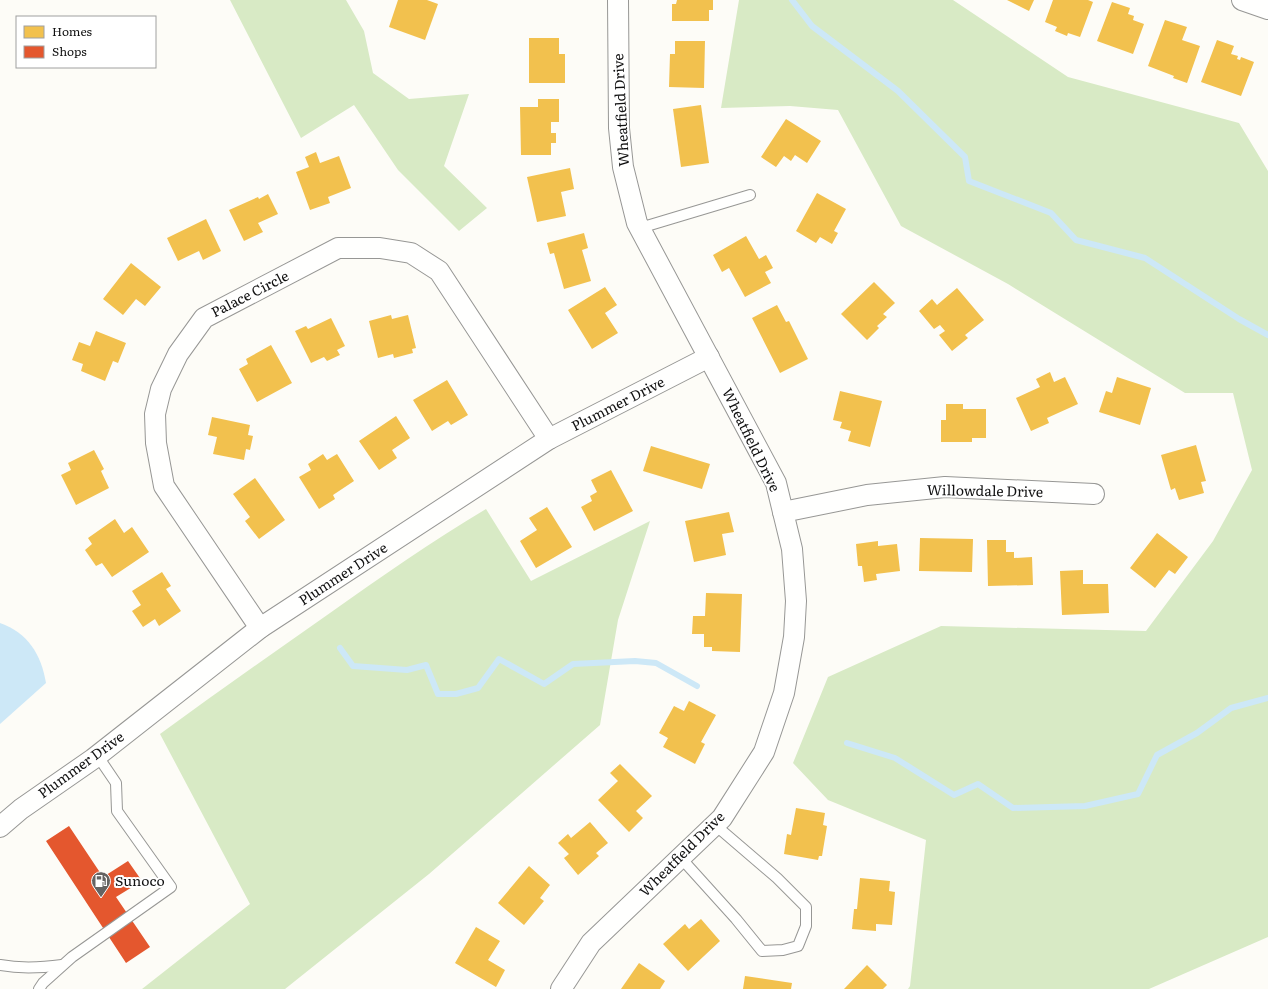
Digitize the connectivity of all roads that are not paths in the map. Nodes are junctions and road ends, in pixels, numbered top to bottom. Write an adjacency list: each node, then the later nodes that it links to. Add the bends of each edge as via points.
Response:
1 (618, 0): 5 (street, Wheatfield Drive, via 620,134 623,167)
2 (1242, 0): 3 (street)
3 (1268, 9)
4 (750, 195): 5 (lane)
5 (640, 228): 6 (street, Wheatfield Drive)
6 (709, 357): 7 (street, Plummer Drive); 9 (street, Wheatfield Drive, via 776,483)
7 (548, 440): 10 (street, Plummer Drive); 10 (street, Palace Circle, via 439,271 410,253 380,248 338,248 204,318 178,354 161,389 154,414 156,443 164,486)
8 (1094, 494): 9 (street, Willowdale Drive, via 945,487 867,495)
9 (783, 512): 12 (street, Wheatfield Drive, via 792,549 796,601 794,637 784,692 764,752 722,818)
10 (260, 628): 11 (street, Plummer Drive)
11 (97, 755): 13 (street, Plummer Drive); 16 (lane, via 116,782 117,811 171,887)
12 (714, 824): 14 (street, Wheatfield Drive); 14 (lane, via 777,878 806,907 806,926 798,946 762,951)
13 (0, 827)
14 (680, 857): 18 (street, Wheatfield Drive, via 591,943)
15 (0, 965): 16 (lane, via 18,969 39,969)
16 (62, 965): 17 (lane)
17 (39, 989)
18 (561, 989)

